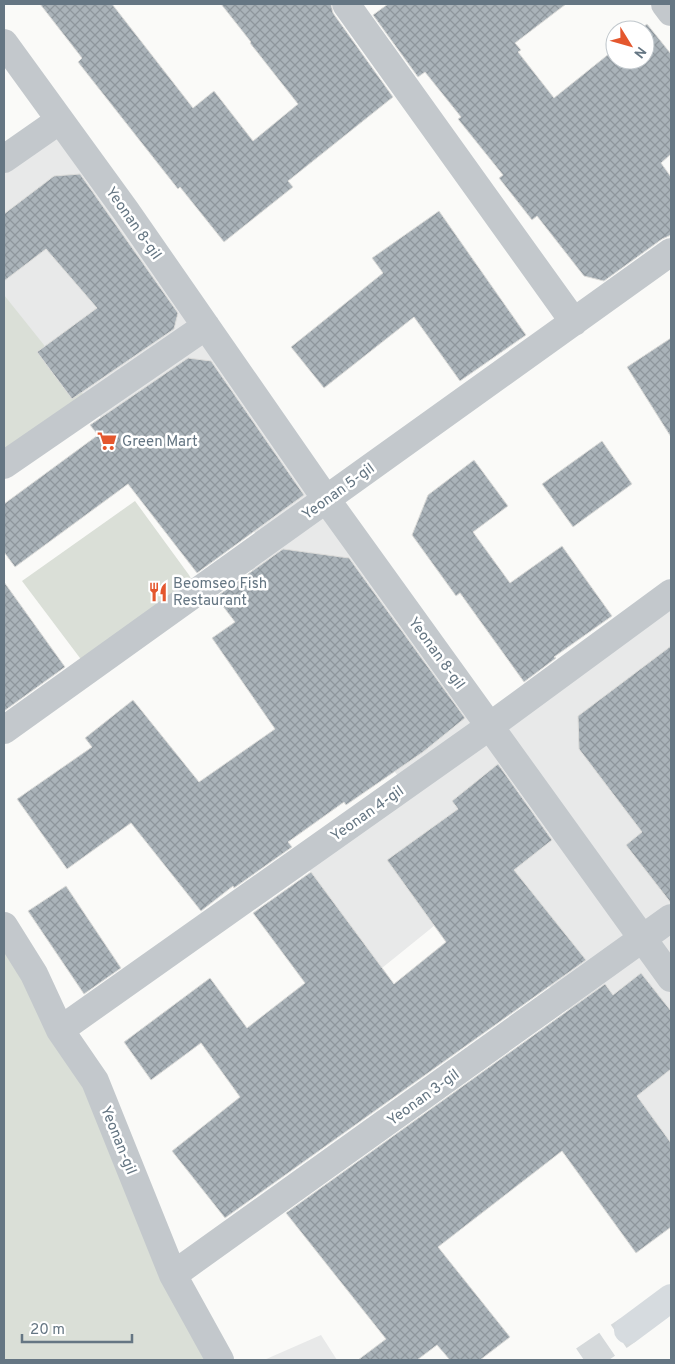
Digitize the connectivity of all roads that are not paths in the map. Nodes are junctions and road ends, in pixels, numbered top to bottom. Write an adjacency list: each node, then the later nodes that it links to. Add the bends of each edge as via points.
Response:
1 (346, 4): 8 (lane)
2 (665, 4): 3 (lane)
3 (671, 12)
4 (4, 43): 5 (lane, Yeonan 8-gil)
5 (60, 120): 6 (lane); 9 (lane, Yeonan 8-gil)
6 (4, 158)
7 (671, 252): 8 (lane, Yeonan 5-gil)
8 (574, 322): 11 (lane, Yeonan 5-gil)
9 (206, 326): 10 (lane); 11 (lane, Yeonan 8-gil)
10 (4, 465)
11 (326, 499): 13 (lane, Yeonan 8-gil); 14 (lane, Yeonan 5-gil)
12 (671, 593): 13 (lane, Yeonan 4-gil)
13 (490, 726): 17 (lane, Yeonan 8-gil); 19 (lane, Yeonan 4-gil)
14 (4, 730)
15 (671, 918): 17 (lane, Yeonan 3-gil)
16 (4, 926): 19 (lane, Yeonan-gil, via 34,974)
17 (642, 939): 18 (lane, Yeonan 8-gil); 20 (lane, Yeonan 3-gil)
18 (671, 978)
19 (60, 1030): 20 (lane, Yeonan-gil, via 95,1081)
20 (173, 1275): 23 (lane, Yeonan-gil)
21 (671, 1298): 22 (main road)
22 (628, 1330)
23 (220, 1360)

